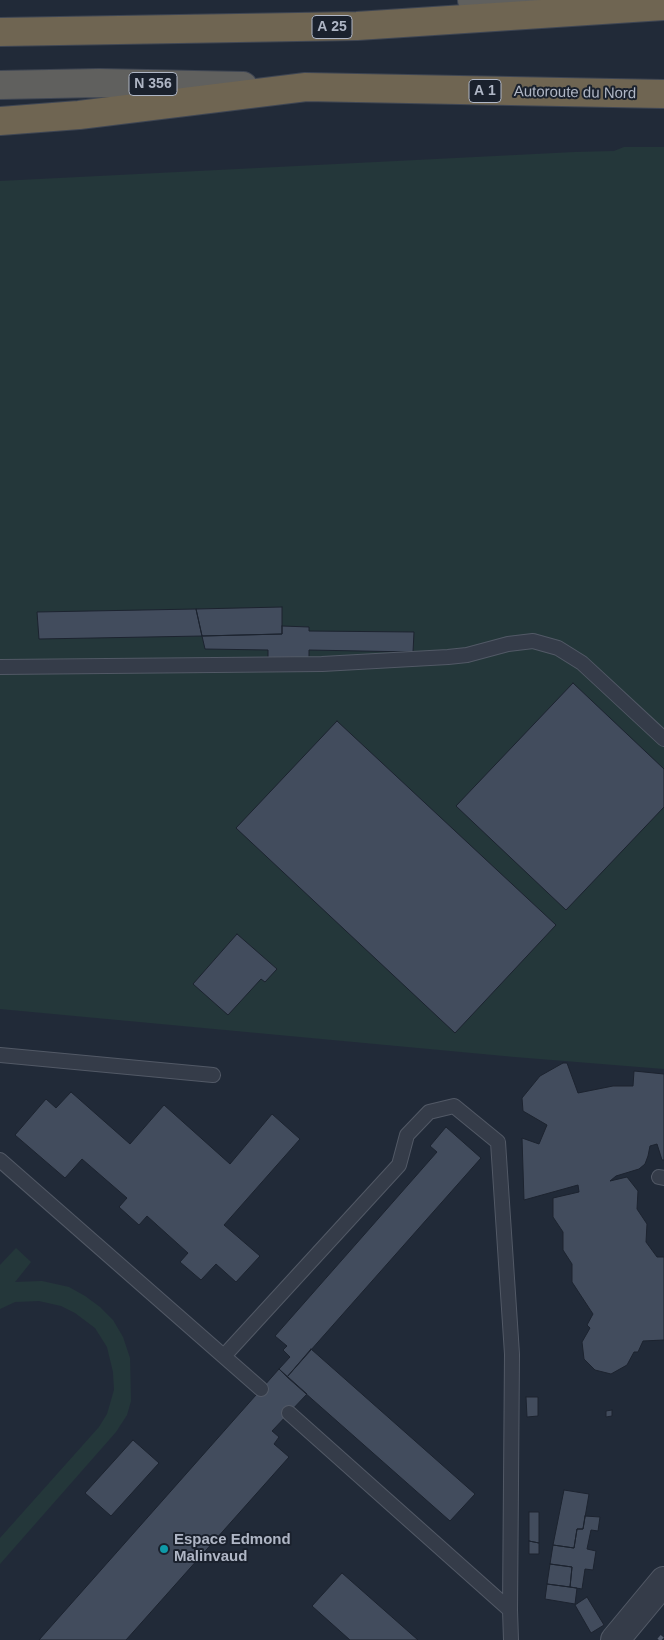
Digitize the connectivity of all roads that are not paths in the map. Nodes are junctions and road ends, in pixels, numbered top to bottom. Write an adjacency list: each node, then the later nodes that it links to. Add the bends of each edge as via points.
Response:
1 (472, 0): 2 (highway)
2 (664, 5): 3 (highway, A 25, via 433,23)
3 (0, 32)
4 (0, 86): 5 (highway, N 356)
5 (306, 87): 6 (highway, Autoroute du Nord / A 1); 7 (highway, Autoroute du Nord, via 80,115)
6 (664, 94)
7 (0, 121)
8 (0, 667): 9 (lane, via 322,664 448,657 508,644 544,642 582,663)
9 (664, 739)
10 (0, 1055): 11 (lane)
11 (213, 1075)
12 (0, 1160): 13 (lane)
13 (224, 1356): 14 (lane); 17 (lane, via 399,1164 407,1135 429,1112 454,1106 498,1142 512,1354)
14 (261, 1389)
15 (289, 1413): 17 (lane)
16 (664, 1582): 19 (street)
17 (510, 1610): 18 (lane)
18 (511, 1640)
19 (615, 1640)

